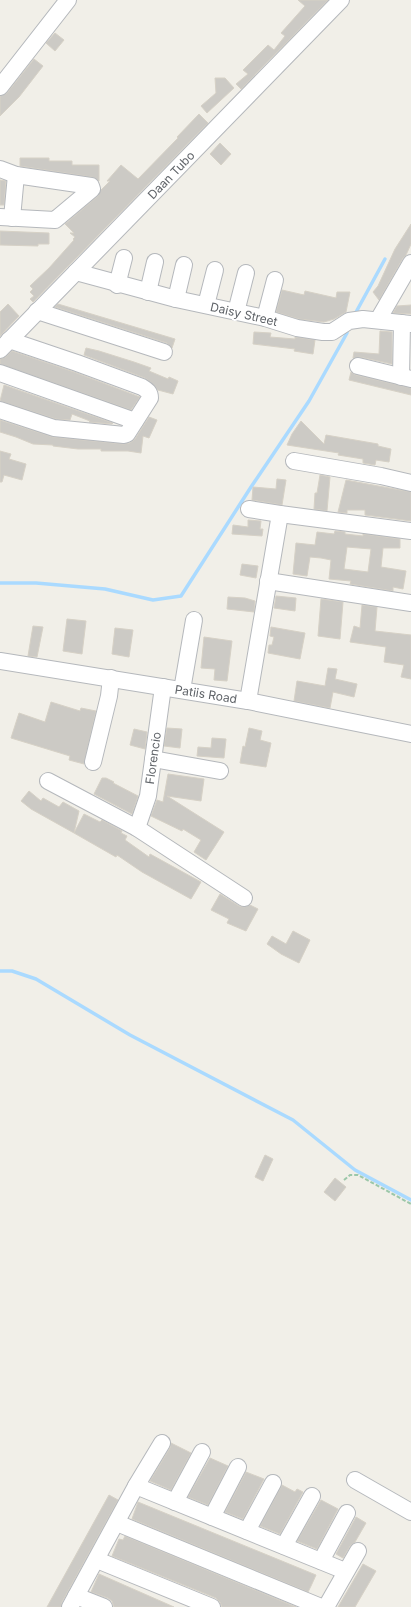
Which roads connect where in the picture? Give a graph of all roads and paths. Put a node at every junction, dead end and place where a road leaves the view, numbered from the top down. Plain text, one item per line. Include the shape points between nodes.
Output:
1 (68, 0) edge
2 (341, 0) edge
3 (0, 87) edge
4 (0, 169) edge
5 (16, 175) junction
6 (6, 218) edge
7 (124, 258) dead end
8 (155, 262) dead end
9 (411, 263) edge
10 (184, 265) dead end
11 (215, 270) dead end
12 (76, 272) junction
13 (246, 273) dead end
14 (276, 280) dead end
15 (117, 285) junction
16 (404, 287) edge
17 (148, 292) junction
18 (176, 299) junction
19 (206, 305) junction
20 (37, 311) junction
21 (236, 312) junction
22 (265, 318) junction
23 (378, 320) junction
24 (406, 324) edge
25 (5, 345) edge
26 (164, 352) dead end
27 (358, 366) dead end
28 (0, 373) edge
29 (406, 378) edge
30 (0, 410) edge
31 (135, 421) junction
32 (294, 461) dead end
33 (411, 484) edge
34 (249, 509) dead end
35 (280, 514) junction
36 (411, 530) edge
37 (268, 581) junction
38 (411, 603) edge
39 (194, 620) dead end
40 (0, 661) edge
41 (111, 678) junction
42 (163, 687) junction
43 (182, 690) junction
44 (248, 701) junction
45 (411, 734) edge
46 (153, 759) junction
47 (93, 762) dead end
48 (220, 771) dead end
49 (48, 781) dead end
50 (137, 828) junction
51 (244, 898) dead end
52 (344, 1180) dead end
53 (411, 1204) edge
54 (162, 1443) dead end
55 (202, 1452) dead end
56 (238, 1467) dead end
57 (355, 1480) dead end
58 (273, 1483) dead end
59 (136, 1486) junction
60 (312, 1496) dead end
61 (175, 1502) junction
62 (411, 1512) edge
63 (347, 1513) dead end
64 (212, 1517) junction
65 (117, 1523) junction
66 (247, 1531) junction
67 (284, 1546) junction
68 (358, 1551) dead end
69 (97, 1560) junction
70 (321, 1561) junction
71 (345, 1571) junction
72 (73, 1601) edge
73 (104, 1607) edge
74 (212, 1607) edge
75 (321, 1607) edge
76 (326, 1607) edge

1 - 3 street
2 - 12 street, Daan Tubo
4 - 5 street
5 - 6 street
5 - 6 street via 91,186 92,189 55,220
7 - 15 street
8 - 17 street
9 - 16 street
10 - 18 street
11 - 19 street
12 - 15 street, Daisy Street
12 - 20 street, Daan Tubo
13 - 21 street
14 - 22 street
15 - 17 street, Daisy Street
16 - 23 street via 387,302
17 - 18 street, Daisy Street
18 - 19 street, Daisy Street
19 - 21 street, Daisy Street
20 - 25 street, Daan Tubo
20 - 26 street
21 - 22 street, Daisy Street
22 - 23 street, Daisy Street via 297,328 332,332 349,321 363,318
23 - 24 street, Daisy Street
24 - 29 street
25 - 31 street via 77,363 148,391 150,398
27 - 29 street
28 - 31 street
30 - 31 street via 44,426 119,435 127,434
32 - 33 street via 381,476
34 - 35 street
35 - 36 street
35 - 37 street
37 - 38 street
37 - 44 street
39 - 43 street
40 - 41 street, Patiis Road
41 - 42 street, Patiis Road
41 - 47 street
42 - 43 street, Patiis Road
42 - 46 street, Florencio
43 - 44 street, Patiis Road
44 - 45 street, Patiis Road
46 - 48 street
46 - 50 street, Florencio via 148,796
49 - 50 street
50 - 51 street
52 - 53 path via 350,1175 358,1175
54 - 59 street
55 - 61 street
56 - 64 street
57 - 62 street
58 - 66 street
59 - 61 street
59 - 65 street
60 - 67 street
61 - 64 street
63 - 70 street
64 - 66 street
65 - 69 street
65 - 75 street
66 - 67 street
67 - 70 street
68 - 71 street
69 - 72 street
69 - 74 street
70 - 71 street
71 - 76 street
72 - 73 street

